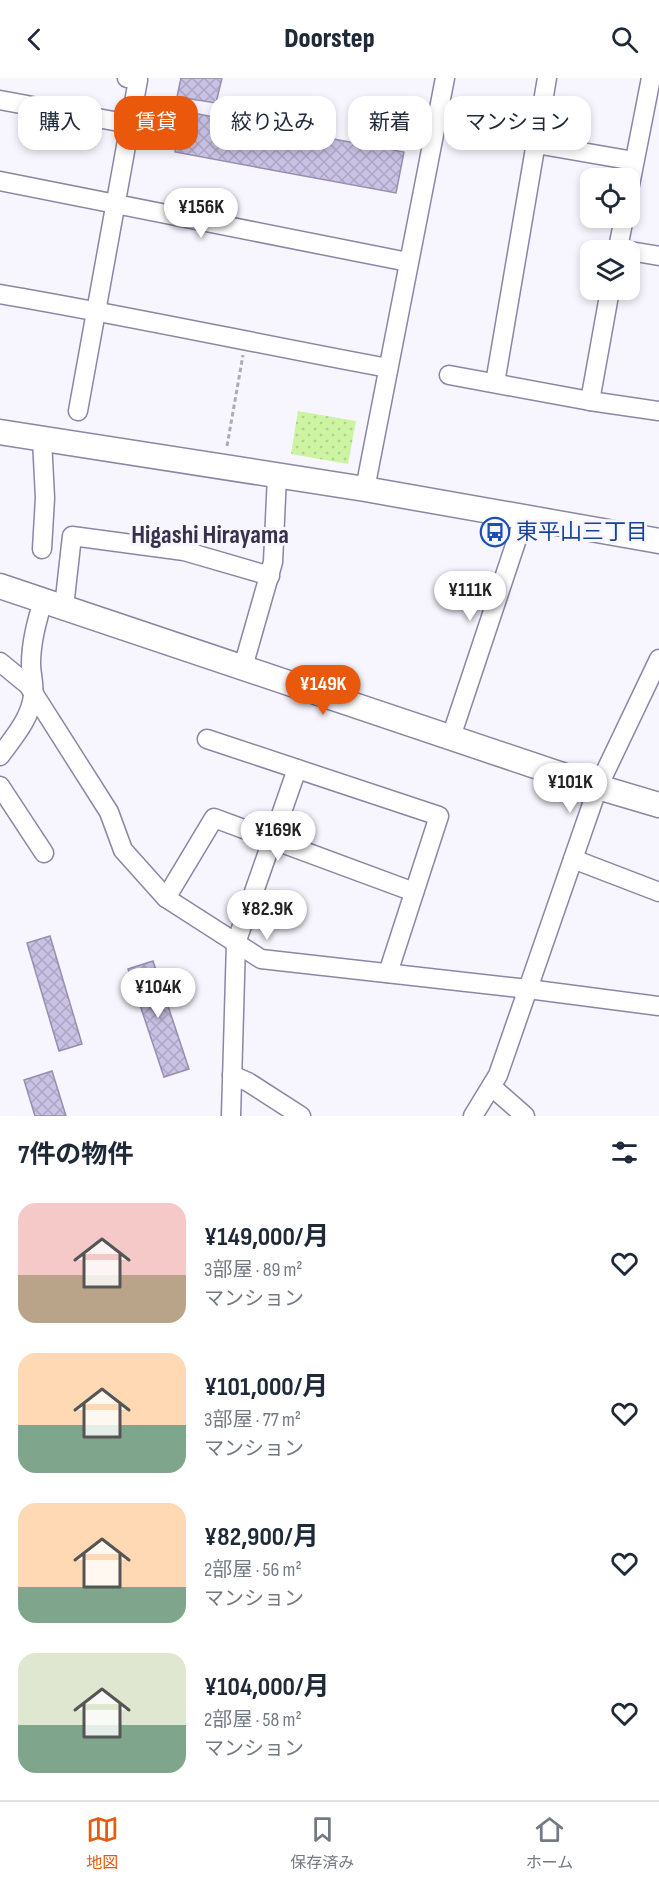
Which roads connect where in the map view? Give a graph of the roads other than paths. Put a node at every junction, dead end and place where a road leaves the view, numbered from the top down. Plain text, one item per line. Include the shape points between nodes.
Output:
1 (127, 78) edge
2 (445, 78) edge
3 (547, 78) edge
4 (653, 82) edge
5 (135, 96) edge
6 (544, 96) edge
7 (0, 100) edge
8 (114, 121) edge
9 (125, 150) edge
10 (535, 150) edge
11 (571, 150) edge
12 (634, 161) junction
13 (633, 168) edge
14 (0, 180) edge
15 (116, 203) junction
16 (640, 253) edge
17 (659, 256) edge
18 (408, 262) junction
19 (0, 294) edge
20 (608, 300) edge
21 (95, 310) junction
22 (388, 368) junction
23 (449, 375) dead end
24 (495, 383) junction
25 (590, 400) junction
26 (78, 411) dead end
27 (659, 411) edge
28 (0, 432) edge
29 (42, 440) junction
30 (277, 476) junction
31 (365, 489) junction
32 (524, 518) junction
33 (659, 541) edge
34 (42, 549) dead end
35 (270, 576) junction
36 (0, 586) edge
37 (54, 604) junction
38 (659, 659) edge
39 (0, 662) edge
40 (243, 667) junction
41 (34, 694) junction
42 (451, 737) junction
43 (207, 739) dead end
44 (0, 756) edge
45 (297, 768) junction
46 (0, 786) edge
47 (598, 787) junction
48 (659, 805) edge
49 (273, 841) junction
50 (44, 853) dead end
51 (573, 859) junction
52 (414, 892) junction
53 (659, 892) edge
54 (166, 898) junction
55 (236, 943) junction
56 (388, 973) junction
57 (528, 989) junction
58 (659, 1006) edge
59 (232, 1075) junction
60 (492, 1087) junction
61 (231, 1116) edge
62 (301, 1116) edge
63 (473, 1116) edge
64 (525, 1116) edge

1 - 5 street via 138,80
2 - 18 street
3 - 6 street
4 - 12 street
7 - 8 street
9 - 15 street
10 - 24 street
11 - 12 street
12 - 13 street
14 - 15 street
15 - 18 street
15 - 21 street
16 - 17 street
18 - 22 street
19 - 21 street
20 - 25 street
21 - 22 street
21 - 26 street
22 - 31 street
23 - 24 street
24 - 25 street
25 - 27 street
28 - 29 street
29 - 30 street
29 - 34 street
30 - 31 street
30 - 35 street
31 - 32 street
32 - 33 street
32 - 42 street
35 - 37 street via 184,551 72,536
35 - 40 street
36 - 37 street
37 - 40 street
37 - 41 street via 31,648
38 - 47 street
39 - 41 street
40 - 42 street
41 - 44 street via 28,716
41 - 54 street via 109,812 123,850
42 - 47 street
43 - 45 street
45 - 49 street
45 - 52 street via 439,816
46 - 50 street
47 - 48 street
47 - 51 street
49 - 52 street
49 - 54 street via 214,818
49 - 55 street
51 - 53 street
51 - 57 street
52 - 56 street
54 - 55 street
55 - 56 street via 261,959
55 - 59 street
56 - 57 street
57 - 58 street
57 - 60 street
59 - 61 street
59 - 62 street
60 - 63 street
60 - 64 street

